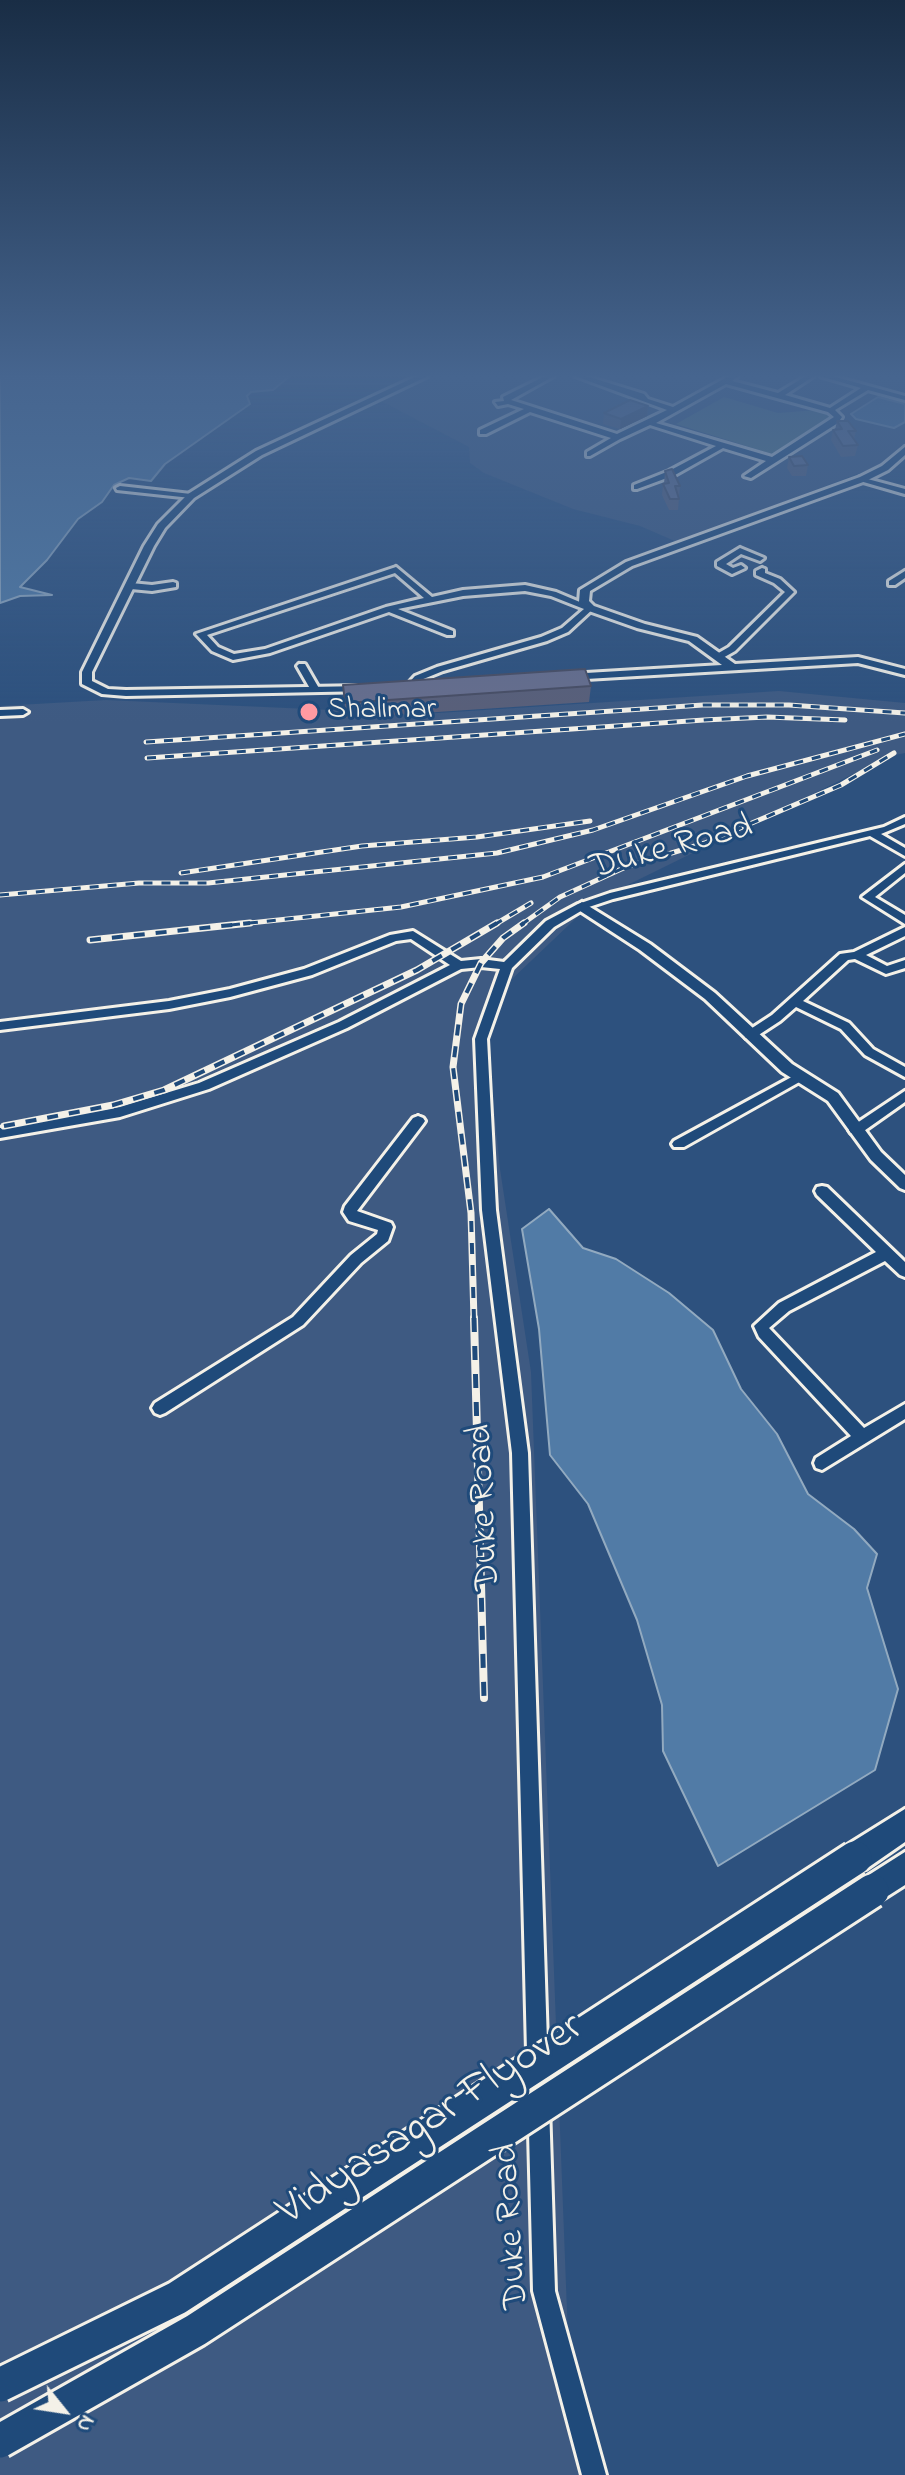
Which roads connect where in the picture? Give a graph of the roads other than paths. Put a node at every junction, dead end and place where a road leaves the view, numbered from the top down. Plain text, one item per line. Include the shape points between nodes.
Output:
1 (151, 492) edge
2 (198, 492) edge
3 (829, 492) edge
4 (191, 496) junction
5 (760, 558) dead end
6 (905, 574) edge
7 (892, 583) dead end
8 (173, 585) dead end
9 (131, 586) junction
10 (429, 598) junction
11 (590, 608) junction
12 (389, 609) junction
13 (450, 633) dead end
14 (718, 657) junction
15 (302, 666) dead end
16 (731, 666) junction
17 (905, 672) edge
18 (560, 678) edge
19 (436, 686) edge
20 (393, 688) edge
21 (409, 688) junction
22 (377, 689) edge
23 (315, 690) junction
24 (23, 712) dead end
25 (0, 713) edge
26 (905, 820) edge
27 (872, 833) junction
28 (905, 853) edge
29 (905, 867) edge
30 (582, 906) junction
31 (905, 920) edge
32 (905, 931) edge
33 (857, 955) junction
34 (905, 964) edge
35 (459, 965) junction
36 (507, 966) junction
37 (793, 1001) junction
38 (0, 1026) edge
39 (750, 1035) junction
40 (905, 1073) edge
41 (799, 1077) junction
42 (905, 1096) edge
43 (418, 1121) dead end
44 (856, 1130) junction
45 (0, 1133) edge
46 (679, 1144) dead end
47 (905, 1184) edge
48 (822, 1191) dead end
49 (885, 1254) junction
50 (905, 1271) edge
51 (160, 1408) dead end
52 (905, 1411) edge
53 (863, 1438) junction
54 (822, 1463) dead end
55 (905, 1824) edge
56 (905, 1867) edge
57 (0, 2385) edge
58 (0, 2441) edge
59 (594, 2475) edge

1 - 4 street
2 - 4 street
3 - 11 street via 629,564 585,590 584,602
4 - 9 street via 161,526
5 - 14 street via 740,551 720,564 732,571 743,567 761,572 790,592
6 - 7 street
8 - 9 street
9 - 23 street via 87,672 86,682 92,687 126,693
10 - 11 street via 525,588
10 - 12 street
10 - 12 street via 396,570 201,634 224,654 245,656
11 - 14 street via 693,639
11 - 21 street via 554,635 440,669
12 - 13 street
14 - 16 street
15 - 23 street
16 - 17 street via 858,660
16 - 18 street
19 - 21 street
20 - 21 street
22 - 23 street
24 - 25 street
26 - 27 street, Duke Road
27 - 28 street
27 - 30 street, Duke Road
29 - 31 street via 868,897
30 - 36 street, Duke Road via 550,924
30 - 39 street via 710,996
32 - 33 street
33 - 34 street via 886,970
33 - 37 street via 844,957
35 - 36 street
35 - 38 street via 413,935 230,993
35 - 45 street via 343,1025 204,1086 120,1112
36 - 59 street, Duke Road via 481,1039 489,1210 520,1453 544,2291
37 - 39 street
37 - 40 street via 845,1026 869,1052
39 - 41 street
41 - 44 street via 833,1097
41 - 46 street
42 - 44 street
43 - 51 street via 350,1212 386,1227 383,1237 298,1321
44 - 47 street
48 - 49 street
49 - 50 street
49 - 53 street via 784,1307 761,1326
52 - 53 street
53 - 54 street
55 - 57 highway, Vidyasagar Flyover, bridge via 177,2298
56 - 58 highway, Vidyasagar Flyover, bridge via 196,2330

